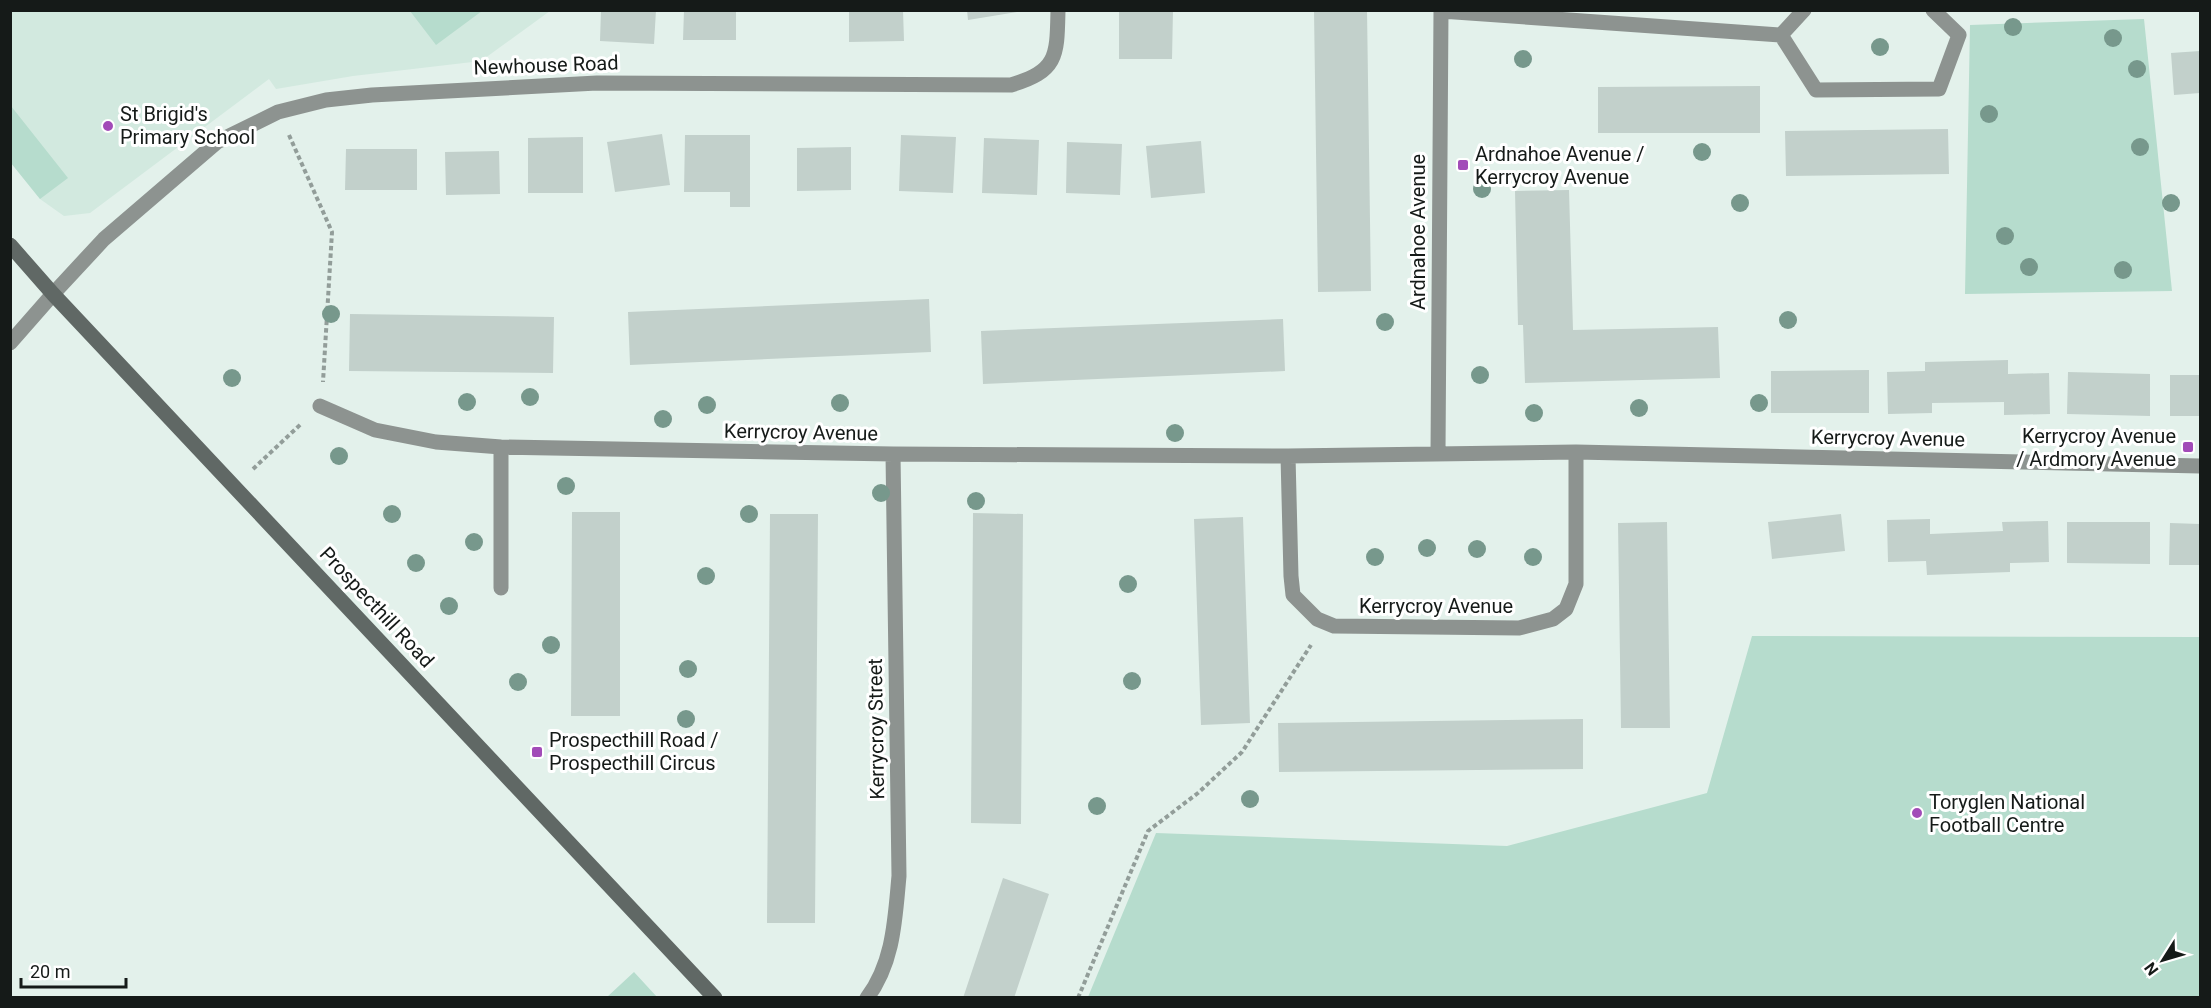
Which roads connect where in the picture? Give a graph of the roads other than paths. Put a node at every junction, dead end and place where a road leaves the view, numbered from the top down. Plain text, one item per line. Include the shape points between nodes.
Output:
1 (1058, 10) edge
2 (1804, 10) edge
3 (1933, 10) edge
4 (1441, 11) edge
5 (1781, 34) junction
6 (10, 245) edge
7 (53, 294) junction
8 (10, 344) edge
9 (320, 406) road end
10 (501, 447) junction
11 (1576, 452) junction
12 (1438, 453) junction
13 (893, 454) junction
14 (1288, 456) junction
15 (2200, 466) edge
16 (501, 588) dead end
17 (715, 998) edge
18 (867, 998) edge

1 - 7 street, Newhouse Road via 1058,48 1049,64 1032,78 1011,85 597,83 372,95 326,100 278,112 217,142 104,239
2 - 5 street
3 - 5 street via 1959,35 1939,89 1816,90
4 - 5 street
4 - 12 street, Ardnahoe Avenue
6 - 7 main road, Prospecthill Road
7 - 8 street, Newhouse Road
7 - 17 main road, Prospecthill Road
9 - 10 street, Kerrycroy Avenue via 375,430 436,442
10 - 13 street, Kerrycroy Avenue
10 - 16 street
11 - 12 street, Kerrycroy Avenue
11 - 14 street, Kerrycroy Avenue via 1576,584 1566,609 1553,619 1519,628 1334,626 1317,619 1293,595
11 - 15 street, Kerrycroy Avenue
12 - 14 street, Kerrycroy Avenue
13 - 14 street, Kerrycroy Avenue
13 - 18 street, Kerrycroy Street via 900,876 893,939 878,983

